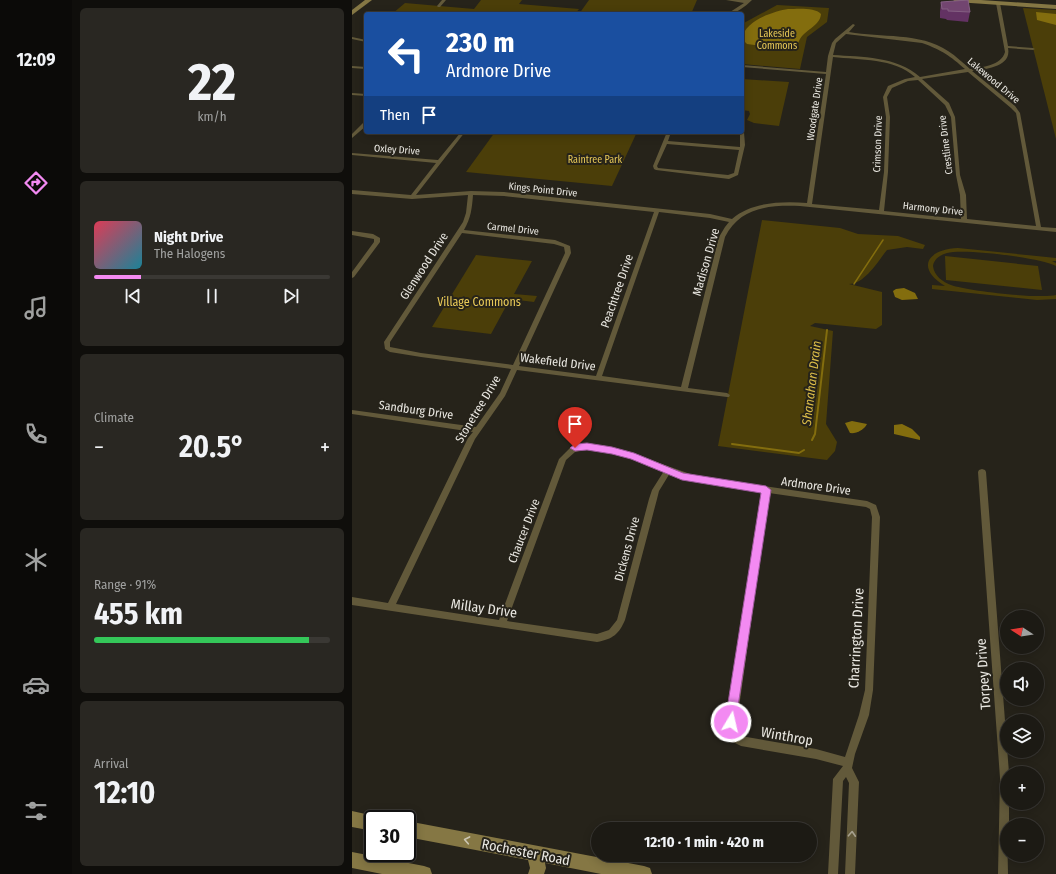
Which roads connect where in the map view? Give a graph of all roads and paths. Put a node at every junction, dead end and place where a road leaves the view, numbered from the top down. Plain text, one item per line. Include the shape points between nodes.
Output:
1 (369, 0) edge
2 (444, 0) edge
3 (728, 0) edge
4 (956, 0) edge
5 (749, 1) edge
6 (998, 3) junction
7 (439, 6) dead end
8 (1056, 7) edge
9 (732, 12) edge
10 (352, 13) edge
11 (853, 25) dead end
12 (846, 33) junction
13 (352, 38) edge
14 (364, 41) edge
15 (352, 42) edge
16 (364, 42) edge
17 (1006, 47) junction
18 (1033, 49) dead end
19 (830, 56) junction
20 (744, 66) edge
21 (352, 67) edge
22 (364, 68) edge
23 (969, 71) junction
24 (828, 73) junction
25 (919, 78) junction
26 (352, 94) edge
27 (364, 95) edge
28 (364, 124) edge
29 (461, 134) edge
30 (668, 134) edge
31 (742, 134) edge
32 (352, 137) edge
33 (665, 142) junction
34 (742, 149) junction
35 (352, 154) edge
36 (440, 162) junction
37 (352, 192) edge
38 (471, 193) junction
39 (412, 197) junction
40 (809, 205) junction
41 (657, 210) junction
42 (881, 212) junction
43 (964, 220) junction
44 (732, 221) junction
45 (1039, 228) junction
46 (1056, 230) edge
47 (460, 231) junction
48 (352, 233) edge
49 (564, 243) joint
50 (352, 276) edge
51 (387, 348) joint
52 (515, 368) junction
53 (598, 378) junction
54 (684, 389) junction
55 (727, 395) dead end
56 (352, 412) edge
57 (477, 430) junction
58 (571, 450) joint
59 (668, 471) junction
60 (982, 472) dead end
61 (766, 490) junction
62 (873, 506) joint
63 (352, 601) edge
64 (390, 607) junction
65 (502, 623) junction
66 (611, 634) joint
67 (847, 765) junction
68 (352, 819) edge
69 (364, 821) edge
70 (416, 831) edge
71 (535, 853) junction
72 (352, 860) edge
73 (613, 871) edge
74 (424, 874) edge
75 (536, 874) edge
76 (644, 874) edge
77 (832, 874) edge
78 (850, 874) edge
79 (1003, 874) edge

1 - 10 main road
2 - 7 street
3 - 5 street
4 - 6 main road
5 - 9 street
6 - 8 main road
6 - 17 street
11 - 12 street, Woodgate Drive
12 - 19 street, Woodgate Drive via 834,41
12 - 23 street, Lakewood Drive via 908,39 930,44 947,52
13 - 14 street
15 - 16 street
17 - 18 street
17 - 23 street, Crimson Drive via 1006,56 1001,62
19 - 24 street, Woodgate Drive
19 - 25 street, Crestline Drive via 889,62 904,67
20 - 24 street
21 - 22 street
23 - 25 street, Crimson Drive
23 - 45 street, Lakewood Drive via 1018,113
24 - 40 street, Woodgate Drive
25 - 42 street, Crimson Drive via 890,87 885,96 888,117 886,172
25 - 43 street, Crestline Drive via 947,104 952,114
26 - 27 street
28 - 32 street
29 - 36 street
30 - 33 street
31 - 34 street
33 - 34 street
33 - 34 street via 656,169 733,177
35 - 36 street, Oxley Drive
36 - 39 street
37 - 39 street, Kings Point Drive
38 - 39 street, Kings Point Drive
38 - 41 street, Kings Point Drive via 504,194
38 - 47 street, Glenwood Drive via 469,214
40 - 42 street, Harmony Drive
40 - 44 street, Madison Drive via 770,205 748,212
41 - 44 street, Kings Point Drive via 714,216
41 - 53 street, Peachtree Drive
42 - 43 street, Harmony Drive
43 - 45 street, Harmony Drive
44 - 54 street, Madison Drive via 722,237
45 - 46 street, Harmony Drive
47 - 49 street, Carmel Drive
47 - 51 street, Glenwood Drive via 387,342
48 - 50 street via 377,238 376,245
49 - 52 street, Stonetree Drive via 568,252
51 - 52 street, Wakefield Drive
52 - 53 street, Wakefield Drive
52 - 57 street, Stonetree Drive via 500,399
53 - 54 street, Wakefield Drive
54 - 55 street, Wakefield Drive
56 - 57 street, Sandburg Drive
57 - 64 street, Stonetree Drive
58 - 59 street, Ardmore Drive via 587,447 612,450
58 - 65 street, Chaucer Drive via 563,459
59 - 61 street, Ardmore Drive via 696,479
59 - 66 street, Dickens Drive via 656,490 621,620
60 - 79 street, Torpey Drive via 1005,778
61 - 62 street, Ardmore Drive
61 - 67 street, Winthrop via 731,730 736,739 741,741 810,753
62 - 67 street, Charrington Drive via 876,517 869,690 864,715
63 - 64 street, Millay Drive
64 - 65 street, Millay Drive
65 - 66 street, Millay Drive via 597,638
67 - 77 street, Charrington Drive via 838,779
78 -> 67 street via 854,782
68 - 69 main road
71 -> 70 main road, Rochester Road
71 - 73 main road, Rochester Road
71 - 75 main road via 538,868
72 - 74 main road
73 - 76 main road, Rochester Road

